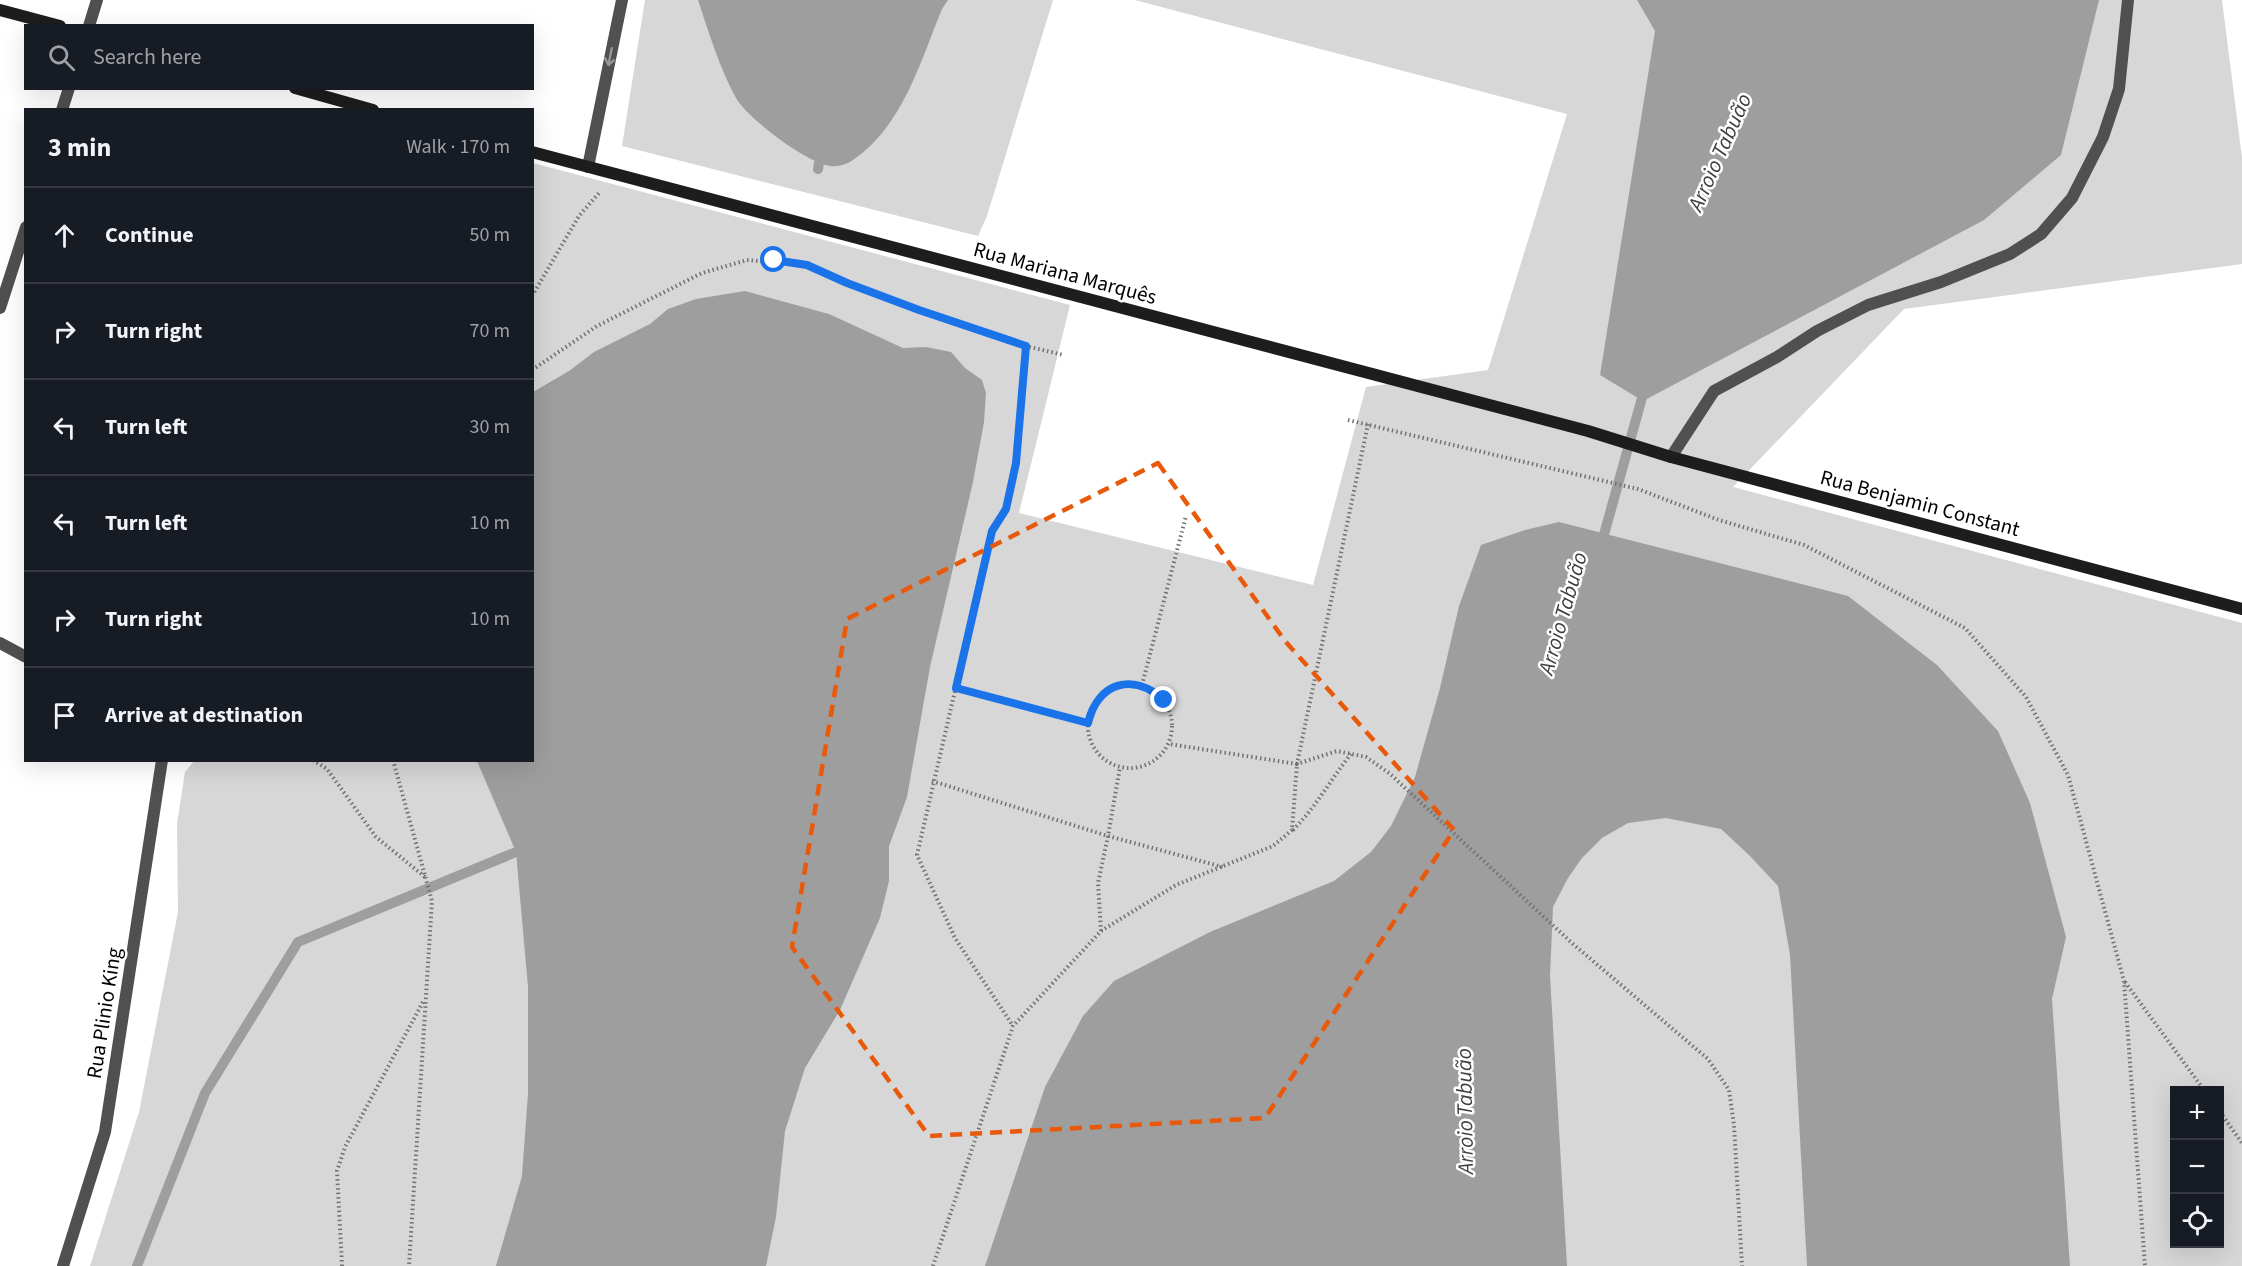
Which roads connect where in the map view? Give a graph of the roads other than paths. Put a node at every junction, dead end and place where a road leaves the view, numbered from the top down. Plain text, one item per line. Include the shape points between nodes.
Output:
1 (97, 0) edge
2 (622, 0) edge
3 (2128, 0) edge
4 (0, 10) edge
5 (52, 24) edge
6 (90, 24) edge
7 (68, 90) edge
8 (303, 90) edge
9 (63, 108) edge
10 (366, 108) edge
11 (534, 153) edge
12 (588, 167) junction
13 (24, 233) edge
14 (0, 308) edge
15 (1588, 431) joint
16 (1665, 455) junction
17 (2242, 609) edge
18 (0, 644) edge
19 (24, 656) edge
20 (162, 762) edge
21 (63, 1266) edge

1 - 6 street
2 -> 12 street
3 - 16 street via 2119,89 2103,137 2072,198 2041,234 2010,254 1868,305 1714,391
4 - 5 main road
7 - 9 street
8 - 10 main road
11 - 12 main road, Rua Mariana Marquês
12 - 15 main road, Rua Mariana Marquês
13 - 14 street
15 - 16 main road, Rua Benjamin Constant
16 - 17 main road, Rua Benjamin Constant
18 - 19 street
20 - 21 street, Rua Plinio King via 105,1132

